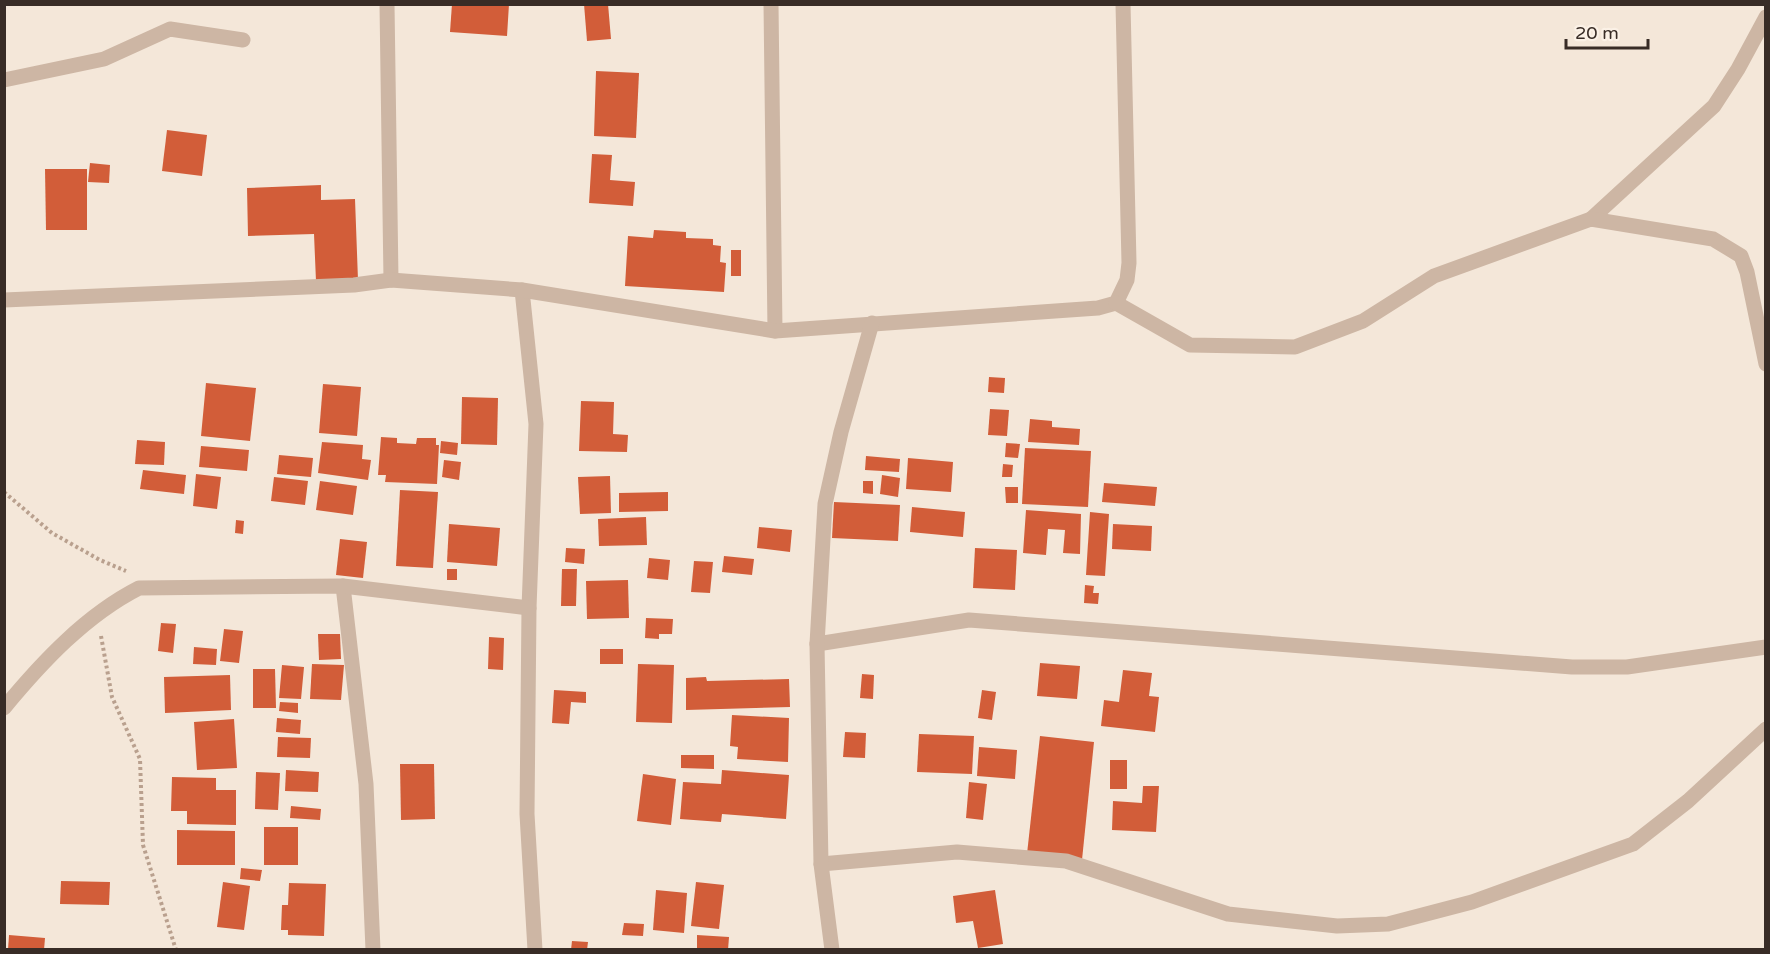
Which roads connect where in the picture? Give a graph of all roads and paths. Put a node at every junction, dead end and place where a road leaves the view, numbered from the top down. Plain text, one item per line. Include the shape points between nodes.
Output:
1 (387, 4) edge
2 (771, 4) edge
3 (1123, 4) edge
4 (1766, 17) edge
5 (243, 40) dead end
6 (4, 80) edge
7 (1591, 219) junction
8 (391, 280) junction
9 (522, 290) junction
10 (4, 300) edge
11 (1116, 303) junction
12 (872, 323) junction
13 (775, 331) junction
14 (1766, 364) edge
15 (4, 492) edge
16 (163, 586) junction
17 (344, 586) junction
18 (529, 608) junction
19 (98, 615) junction
20 (817, 644) junction
21 (1766, 647) edge
22 (4, 708) edge
23 (1766, 729) edge
24 (821, 864) junction
25 (176, 950) edge
26 (373, 950) edge
27 (536, 950) edge
28 (832, 950) edge

1 - 8 street
2 - 13 street
3 - 11 street via 1129,263 1127,280
4 - 7 street via 1714,106
5 - 6 street via 170,29 104,59
7 - 11 street via 1434,276 1363,321 1295,347 1190,345
7 - 14 street via 1713,239 1741,256
8 - 9 street
8 - 10 street via 354,285
9 - 13 street
9 - 18 street via 536,424
11 - 12 street via 1098,308
12 - 13 street
12 - 20 street via 825,504
15 - 16 path via 52,533 100,560
16 - 17 street
16 - 19 street via 139,588
17 - 18 street
17 - 26 street via 366,784
18 - 27 street via 527,814
19 - 22 street via 35,671
19 - 25 path via 112,697 141,759 143,845
20 - 21 street via 969,620 1572,667 1627,667
20 - 24 street
23 - 24 street via 1688,801 1633,844 1472,902 1388,924 1337,926 1228,914 1066,861 957,852
24 - 28 street

